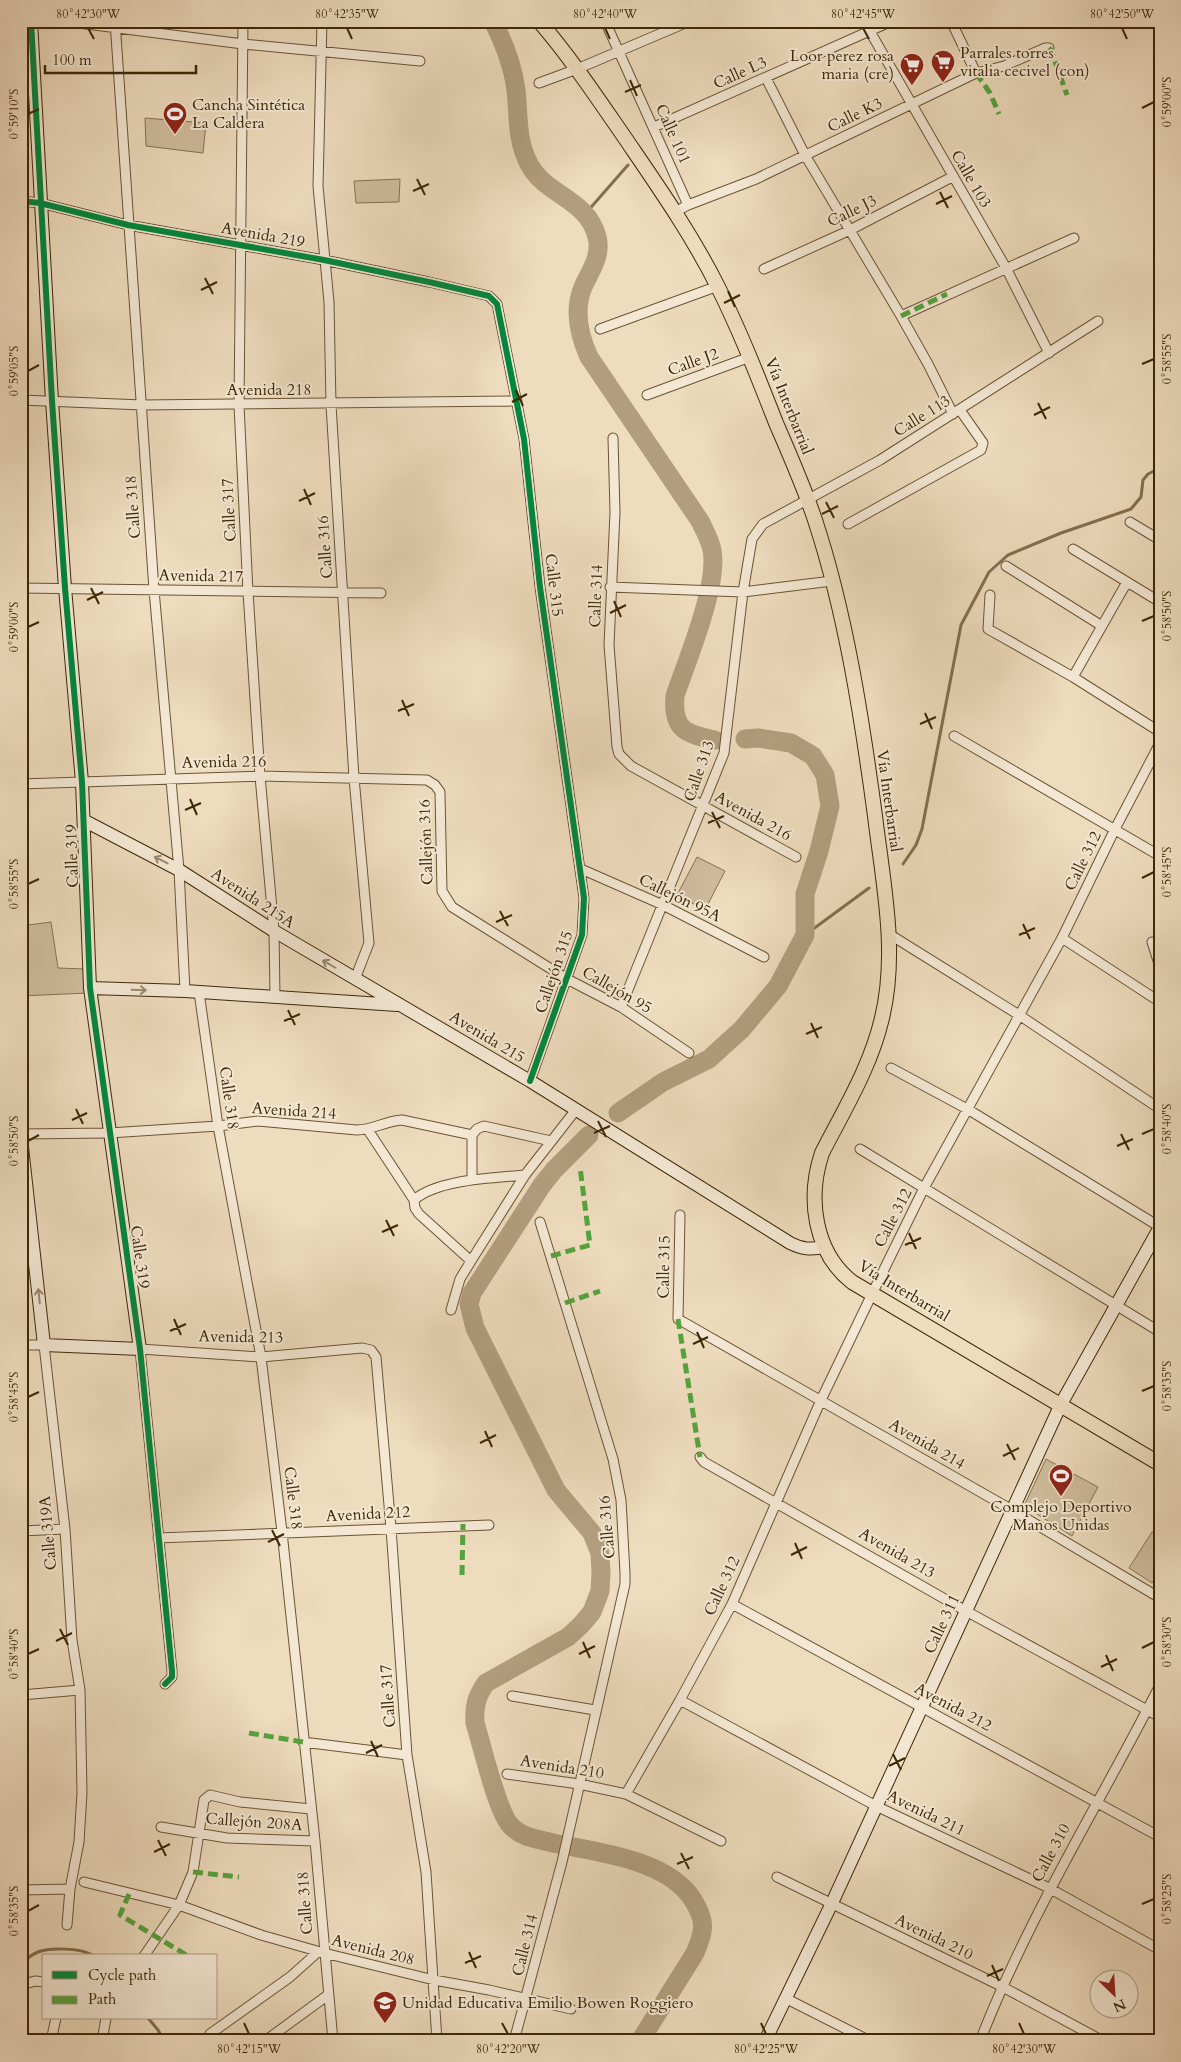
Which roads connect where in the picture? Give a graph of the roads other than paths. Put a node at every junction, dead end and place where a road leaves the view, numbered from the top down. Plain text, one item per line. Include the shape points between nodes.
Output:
1 (31, 21) edge
2 (63, 21) edge
3 (243, 21) edge
4 (322, 21) edge
5 (539, 21) edge
6 (605, 21) edge
7 (690, 21) edge
8 (864, 21) edge
9 (892, 21) edge
10 (951, 21) edge
11 (116, 25) edge
12 (870, 32) junction
13 (243, 44) junction
14 (1049, 48) dead end
15 (322, 50) junction
16 (619, 51) junction
17 (420, 60) dead end
18 (577, 69) junction
19 (976, 73) junction
20 (766, 78) junction
21 (539, 83) dead end
22 (910, 104) junction
23 (654, 126) junction
24 (805, 155) junction
25 (952, 177) junction
26 (21, 201) edge
27 (40, 203) junction
28 (688, 205) junction
29 (675, 212) junction
30 (128, 225) junction
31 (848, 231) junction
32 (1074, 238) dead end
33 (242, 245) junction
34 (324, 260) junction
35 (1006, 268) junction
36 (764, 269) dead end
37 (718, 286) junction
38 (497, 304) joint
39 (901, 316) junction
40 (1098, 321) dead end
41 (600, 329) dead end
42 (1049, 354) junction
43 (750, 357) junction
44 (647, 395) dead end
45 (21, 400) edge
46 (52, 400) junction
47 (517, 401) junction
48 (331, 404) junction
49 (142, 405) junction
50 (240, 405) junction
51 (957, 412) junction
52 (613, 438) dead end
53 (807, 499) junction
54 (1130, 522) dead end
55 (848, 524) dead end
56 (1160, 540) edge
57 (1072, 549) dead end
58 (1006, 566) dead end
59 (832, 581) junction
60 (1127, 582) junction
61 (610, 587) junction
62 (21, 588) edge
63 (65, 588) junction
64 (154, 590) junction
65 (248, 592) junction
66 (743, 592) junction
67 (343, 593) junction
68 (381, 593) dead end
69 (990, 595) dead end
70 (1158, 597) edge
71 (1102, 626) junction
72 (1073, 677) junction
73 (1160, 732) edge
74 (954, 736) dead end
75 (1160, 742) edge
76 (619, 754) joint
77 (260, 776) junction
78 (354, 778) junction
79 (170, 779) junction
80 (427, 780) joint
81 (82, 782) junction
82 (21, 784) edge
83 (704, 806) junction
84 (85, 821) junction
85 (1115, 829) junction
86 (1160, 856) edge
87 (796, 857) dead end
88 (581, 869) junction
89 (179, 870) junction
90 (663, 905) junction
91 (452, 907) joint
92 (274, 932) junction
93 (889, 934) junction
94 (1062, 938) junction
95 (1152, 942) dead end
96 (764, 957) dead end
97 (1160, 967) edge
98 (567, 978) junction
99 (355, 979) junction
100 (90, 988) junction
101 (185, 991) junction
102 (199, 992) junction
103 (275, 997) junction
104 (1160, 1002) edge
105 (402, 1005) junction
106 (621, 1007) junction
107 (1019, 1015) junction
108 (689, 1053) dead end
109 (891, 1068) dead end
110 (530, 1081) junction
111 (1160, 1109) edge
112 (576, 1110) junction
113 (969, 1110) junction
114 (218, 1126) junction
115 (368, 1130) junction
116 (109, 1133) junction
117 (21, 1134) edge
118 (472, 1135) junction
119 (21, 1138) edge
120 (551, 1142) junction
121 (860, 1149) dead end
122 (525, 1176) junction
123 (472, 1179) junction
124 (924, 1188) junction
125 (414, 1200) junction
126 (680, 1215) dead end
127 (540, 1222) dead end
128 (1160, 1227) edge
129 (824, 1247) junction
130 (471, 1261) junction
131 (872, 1294) junction
132 (1117, 1306) junction
133 (451, 1310) dead end
134 (678, 1319) joint
135 (1160, 1332) edge
136 (21, 1345) edge
137 (44, 1345) junction
138 (140, 1349) junction
139 (371, 1350) joint
140 (261, 1357) junction
141 (821, 1400) junction
142 (1061, 1404) junction
143 (700, 1457) dead end
144 (1160, 1464) edge
145 (775, 1502) junction
146 (1012, 1510) junction
147 (489, 1525) dead end
148 (391, 1528) junction
149 (65, 1529) junction
150 (21, 1531) edge
151 (282, 1532) junction
152 (158, 1538) junction
153 (1160, 1598) edge
154 (732, 1604) junction
155 (966, 1611) junction
156 (165, 1684) dead end
157 (1160, 1685) edge
158 (80, 1690) junction
159 (21, 1695) edge
160 (512, 1696) dead end
161 (680, 1700) junction
162 (922, 1708) junction
163 (595, 1710) junction
164 (1147, 1710) junction
165 (1160, 1717) edge
166 (303, 1742) junction
167 (407, 1755) junction
168 (507, 1774) dead end
169 (579, 1784) junction
170 (626, 1794) junction
171 (1096, 1802) junction
172 (876, 1806) junction
173 (311, 1809) junction
174 (161, 1827) dead end
175 (200, 1834) junction
176 (568, 1835) joint
177 (1160, 1837) edge
178 (315, 1841) junction
179 (721, 1841) dead end
180 (777, 1877) dead end
181 (84, 1882) dead end
182 (1049, 1888) junction
183 (70, 1889) junction
184 (21, 1890) edge
185 (832, 1903) junction
186 (179, 1905) junction
187 (67, 1925) dead end
188 (1160, 1950) edge
189 (321, 1952) junction
190 (145, 1954) edge
191 (434, 1980) junction
192 (42, 1982) edge
193 (21, 1985) edge
194 (1001, 1986) junction
195 (328, 1995) junction
196 (527, 1998) junction
197 (785, 1998) junction
198 (572, 2009) dead end
199 (56, 2020) edge
200 (106, 2020) edge
201 (210, 2034) dead end
202 (51, 2041) edge
203 (102, 2041) edge
204 (266, 2041) edge
205 (332, 2041) edge
206 (437, 2041) edge
207 (514, 2041) edge
208 (766, 2041) edge
209 (870, 2041) edge
210 (980, 2041) edge
211 (1103, 2041) edge

1 - 27 street, Calle 319
2 - 11 street
3 - 13 street, Calle 317
4 - 15 street, Calle 316
5 - 18 main road, Vía Interbarrial
6 - 16 street, Calle 101
7 - 16 street
8 - 12 street, Calle 103
9 - 12 street, Calle L3
10 - 19 street
11 - 13 street
11 - 30 street, Calle 318
12 - 20 street, Calle L3
12 - 22 street, Calle 103
13 - 15 street
13 - 33 street, Calle 317
14 - 19 street, Calle K3
15 - 17 street
15 - 34 street, Calle 316 via 318,186
16 - 18 street
16 - 23 street, Calle 101
18 - 21 street
18 - 29 main road, Vía Interbarrial
19 - 22 street, Calle K3
20 - 23 street, Calle L3
20 - 24 street
22 - 24 street, Calle K3
22 - 25 street, Calle 103
23 - 28 street, Calle 101
24 - 28 street, Calle K3
24 - 31 street
25 - 31 street, Calle J3
25 - 35 street, Calle 103
26 - 27 street, Avenida 219
27 - 30 street, Avenida 219
27 - 46 street, Calle 319
28 - 29 street, Calle K3
29 - 37 main road, Vía Interbarrial
30 - 33 street, Avenida 219
30 - 49 street, Calle 318
31 - 36 street, Calle J3
31 - 39 street
32 - 35 street
33 - 34 street, Avenida 219
33 - 50 street, Calle 317
34 - 38 street, Avenida 219 via 476,292 489,296
34 - 48 street, Calle 316
35 - 39 street
35 - 42 street, Calle 103
37 - 41 street
37 - 43 main road, Vía Interbarrial
38 - 47 street, Calle 315
39 - 51 street
40 - 42 street, Calle 113
42 - 51 street, Calle 113
43 - 44 street, Calle J2
43 - 53 main road, Vía Interbarrial
45 - 46 street, Avenida 218
46 - 49 street, Avenida 218
46 - 63 street, Calle 319
47 - 48 street, Avenida 218
47 - 88 street, Calle 315
48 - 50 street, Avenida 218
48 - 67 street, Calle 316
49 - 50 street, Avenida 218
49 - 64 street, Calle 318
50 - 65 street, Calle 317
51 - 53 street, Calle 113 via 880,460
51 - 55 street via 983,443 981,450
52 - 61 street, Calle 314 via 615,512
53 - 59 main road, Vía Interbarrial
53 - 66 street, Calle 313 via 763,524 752,538
54 - 56 street
57 - 60 street
58 - 71 street
59 - 66 street
59 - 93 main road, Vía Interbarrial via 872,795
60 - 70 street
60 - 71 street
61 - 66 street
61 - 76 street, Calle 314 via 609,645
62 - 63 street, Avenida 217
63 - 64 street, Avenida 217
63 - 81 street, Calle 319
64 - 65 street, Avenida 217
64 - 79 street, Calle 318
65 - 67 street, Avenida 217
65 - 77 street, Calle 317
66 - 83 street, Calle 313 via 724,753
67 - 68 street, Avenida 217
67 - 78 street, Calle 316
69 - 72 street via 988,629
71 - 72 street
72 - 73 street
74 - 85 street
75 - 85 street, Calle 312
76 - 83 street, Avenida 216 via 631,766
77 - 78 street, Avenida 216
77 - 79 street, Avenida 216
77 - 92 street, Calle 317
78 - 80 street, Avenida 216
78 - 99 street, Calle 316 via 369,943
79 - 81 street, Avenida 216
79 - 89 street, Calle 318
80 - 91 street, Callejón 316 via 440,792 442,891
81 - 82 street, Avenida 216
81 - 84 street, Calle 319
83 - 87 street, Avenida 216
83 - 90 street, Calle 313
89 -> 84 street, Avenida 215A
84 - 100 street, Calle 319
85 - 86 street
85 - 94 street, Calle 312
88 - 90 street, Callejón 95A
88 - 98 street, Callejón 315 via 584,924
89 - 92 street, Avenida 215A
89 - 101 street, Calle 318
90 - 96 street, Callejón 95A
90 - 106 street, Calle 313
91 - 98 street, Callejón 95
99 -> 92 street, Avenida 215A
92 - 103 street, Calle 317
93 - 107 street
93 - 129 main road, Vía Interbarrial via 888,984 875,1044 816,1171 815,1207
94 - 104 street
94 - 107 street, Calle 312
95 - 97 street
98 - 106 street, Callejón 95
98 - 110 street, Callejón 315
99 - 105 street, Avenida 215A
100 -> 101 street, Avenida 215
100 - 116 street, Calle 319
101 - 102 street, Avenida 215
102 - 103 street, Avenida 215
102 - 114 street, Calle 318
103 - 105 street, Avenida 215
105 - 110 street, Avenida 215
106 - 108 street, Callejón 95
107 - 111 street
107 - 113 street, Calle 312
109 - 113 street
110 - 112 street, Avenida 215
112 - 120 street
112 - 129 street, Avenida 215 via 790,1243 812,1250
113 - 124 street, Calle 312
113 - 128 street
114 - 115 street, Avenida 214 via 258,1121
114 - 116 street, Avenida 214
114 - 140 street, Calle 318
115 - 118 street, Avenida 214 via 390,1120 402,1120
115 - 125 street
116 - 117 street, Avenida 214
116 - 138 street, Calle 319
118 - 120 street via 484,1126
118 - 123 street
137 -> 119 street, Calle 319A
120 - 122 street
121 - 124 street
122 - 123 street
122 - 130 street
123 - 125 street via 422,1193
124 - 131 street, Calle 312
124 - 132 street
125 - 130 street via 419,1214
126 - 134 street, Calle 315
127 - 163 street, Calle 316 via 613,1459 621,1500 625,1584
128 - 132 street, Calle 311
129 - 131 main road, Vía Interbarrial via 839,1271
130 - 133 street via 460,1279
131 - 141 street, Calle 312
131 - 142 main road, Vía Interbarrial
132 - 135 street
132 - 142 street, Calle 311
134 - 141 street, Avenida 214
136 - 137 street, Avenida 213
137 - 138 street, Avenida 213
137 - 149 street, Calle 319A
138 - 140 street, Avenida 213
138 - 152 street, Calle 319
139 - 140 street, Avenida 213 via 362,1348
139 - 148 street, Calle 317 via 376,1356
140 - 151 street, Calle 318
141 - 145 street, Calle 312
141 - 146 street, Avenida 214
142 - 144 main road, Vía Interbarrial
142 - 146 street, Calle 311
143 - 145 street, Avenida 213
145 - 154 street, Calle 312
145 - 155 street, Avenida 213
146 - 153 street, Avenida 214
146 - 155 street, Calle 311
147 - 148 street, Avenida 212
148 - 151 street, Avenida 212
148 - 167 street, Calle 317
149 - 150 street
149 - 158 street, Calle 319A via 72,1640
151 - 152 street, Avenida 212
151 - 166 street, Calle 318
152 - 156 street, Calle 319 via 172,1671 172,1677
154 - 161 street, Calle 312
154 - 162 street, Avenida 212
155 - 162 street, Calle 311
155 - 164 street, Avenida 213
157 - 164 street, Calle 310
158 - 159 street
158 - 183 street, Calle 319A via 82,1793 79,1842
160 - 163 street
161 - 170 street, Calle 312
161 - 172 street, Avenida 211
162 - 171 street, Avenida 212
162 - 172 street, Calle 311
163 - 169 street, Calle 316
164 - 165 street, Avenida 213
164 - 171 street, Calle 310
166 - 167 street
166 - 173 street, Calle 318
167 - 191 street, Calle 317 via 426,1872
168 - 169 street, Avenida 210
169 - 170 street, Avenida 210
169 - 176 street, Calle 316
170 - 179 street, Avenida 210
171 - 177 street, Avenida 212
171 - 182 street, Calle 310
172 - 182 street, Avenida 211
172 - 185 street, Calle 311
173 - 175 street via 240,1802 210,1795 204,1800
173 - 178 street, Calle 318
174 - 175 street, Callejón 208A
175 - 178 street, Callejón 208A
175 - 186 street via 193,1872
176 - 196 street, Calle 314
178 - 189 street, Calle 318
180 - 185 street, Avenida 210
181 - 186 street, Avenida 208
182 - 188 street, Avenida 211
182 - 194 street, Calle 310
183 - 184 street
183 - 187 street, Calle 319A
185 - 194 street, Avenida 210
185 - 197 street, Calle 311
186 - 189 street, Avenida 208 via 261,1935
186 - 190 street
189 - 191 street, Avenida 208
189 - 195 street, Calle 318
189 - 201 street
191 - 196 street, Avenida 208
191 - 206 street, Calle 317
192 - 193 street
194 - 210 street, Calle 310
194 - 211 street, Avenida 210
195 - 204 street
195 - 205 street, Calle 318
196 - 198 street, Avenida 208
196 - 207 street, Calle 314
197 - 208 street, Calle 311
197 - 209 street
199 - 202 street
200 - 203 street

